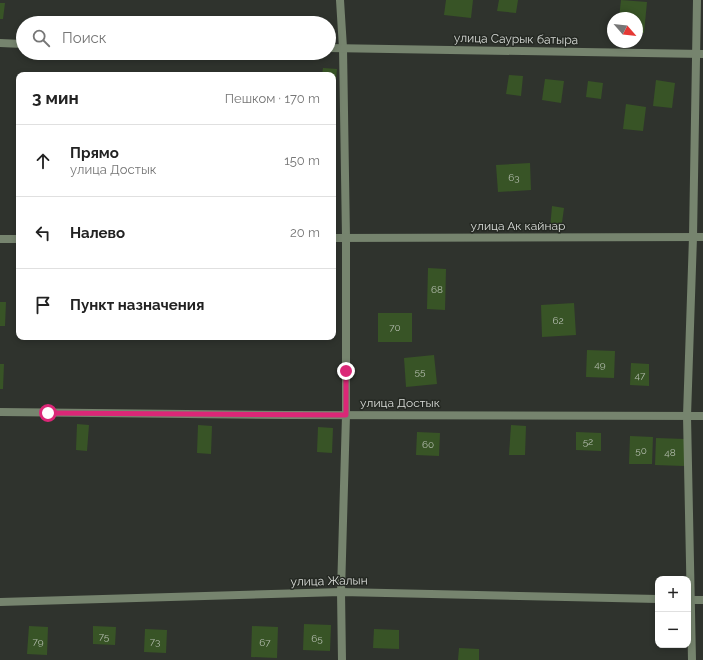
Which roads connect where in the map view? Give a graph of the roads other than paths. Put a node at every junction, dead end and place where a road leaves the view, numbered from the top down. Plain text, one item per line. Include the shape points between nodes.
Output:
1 (340, 0) edge
2 (696, 0) edge
3 (0, 43) edge
4 (16, 44) edge
5 (336, 48) edge
6 (342, 48) junction
7 (699, 54) edge
8 (693, 237) junction
9 (703, 237) edge
10 (336, 238) edge
11 (346, 238) junction
12 (0, 239) edge
13 (16, 239) edge
14 (0, 412) edge
15 (346, 415) junction
16 (687, 416) junction
17 (703, 416) edge
18 (690, 576) edge
19 (341, 592) junction
20 (655, 599) edge
21 (691, 600) edge
22 (703, 600) edge
23 (0, 602) edge
24 (690, 612) edge
25 (342, 660) edge
26 (692, 660) edge

1 - 6 street
2 - 7 street
3 - 4 street
5 - 6 street, улица Саурык батыра
6 - 7 street, улица Саурык батыра
6 - 11 street
7 - 8 street
8 - 9 street, улица Ак кайнар
8 - 11 street, улица Ак кайнар
8 - 16 street
10 - 11 street, улица Ак кайнар
11 - 15 street
12 - 13 street
14 - 15 street, улица Достык
15 - 16 street, улица Достык
15 - 19 street
16 - 17 street, улица Достык
16 - 18 street
19 - 20 street, улица Жалын
19 - 23 street, улица Жалын
19 - 25 street
21 - 22 street
24 - 26 street

